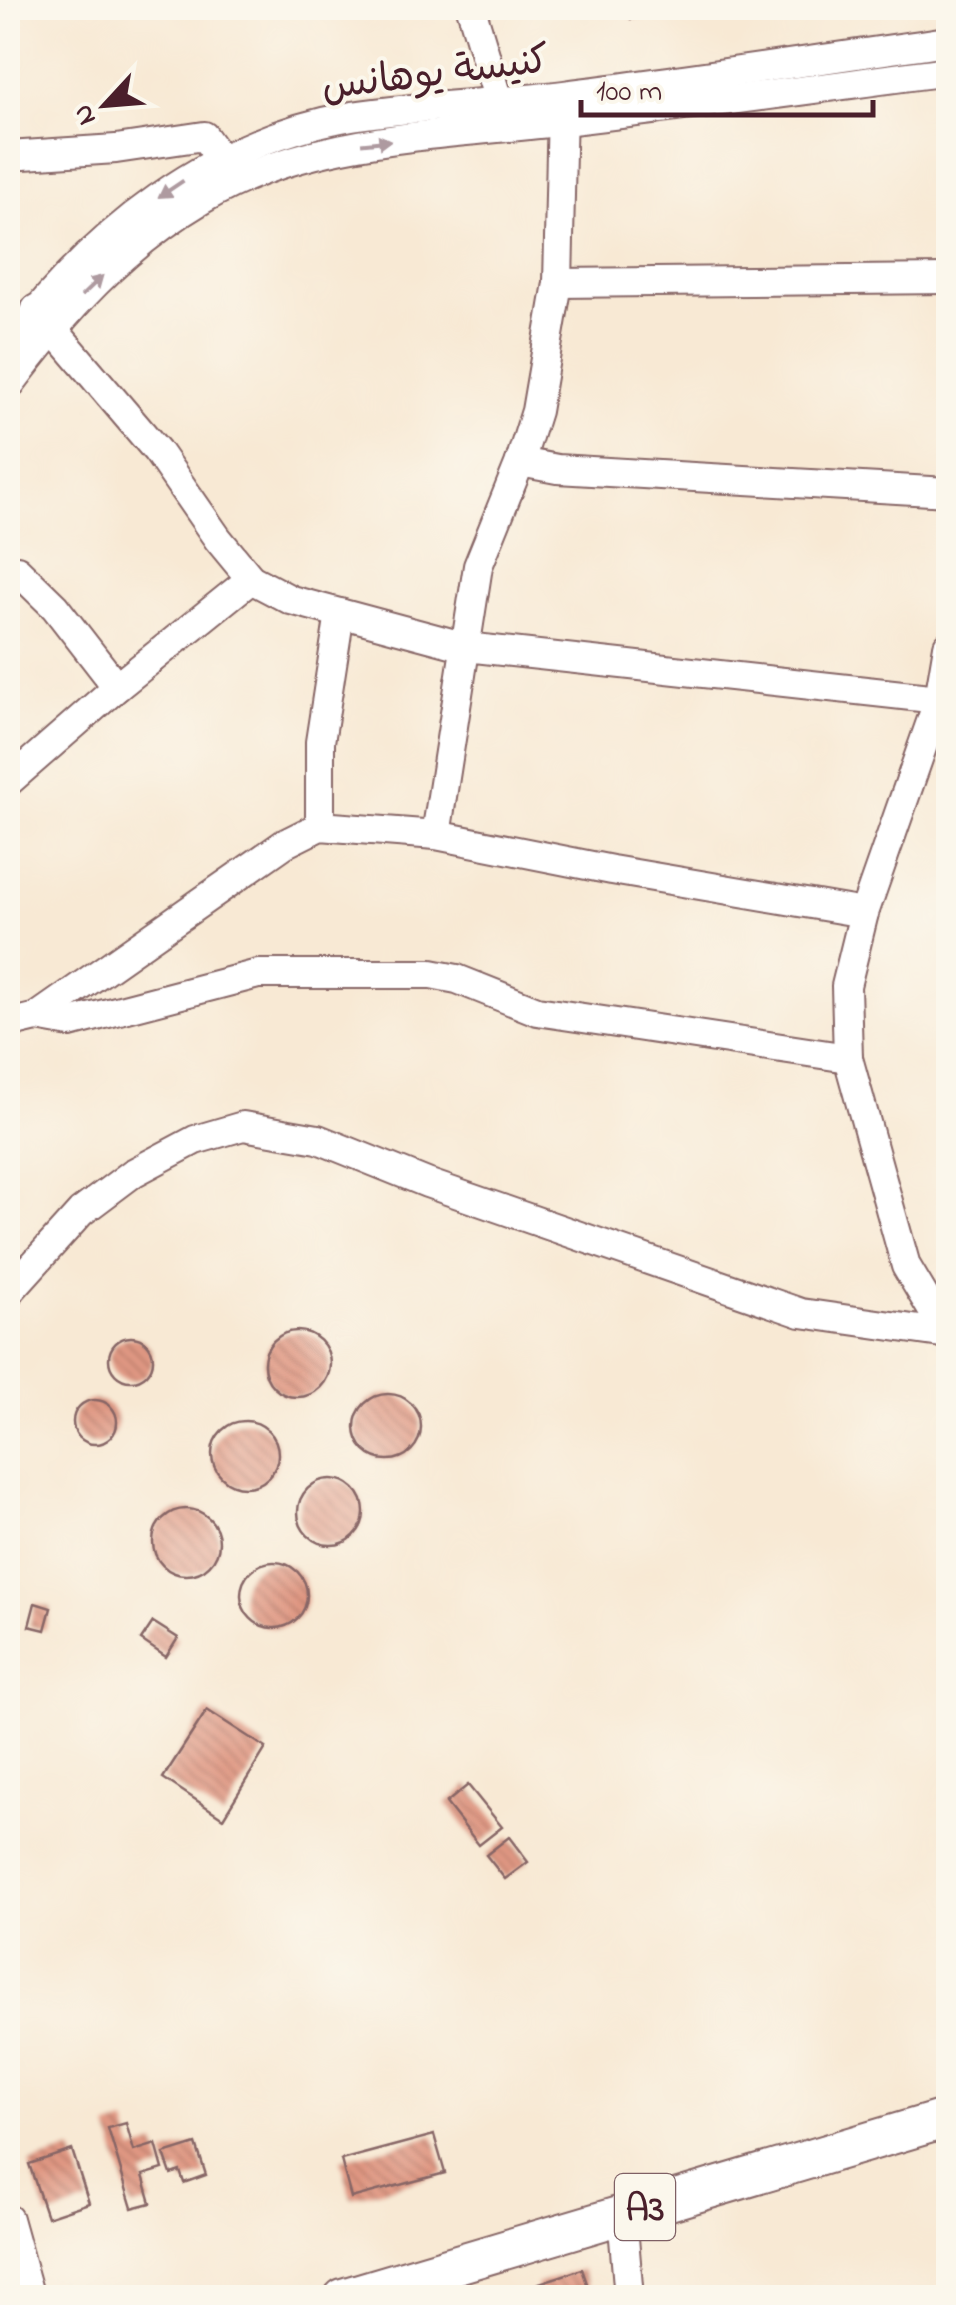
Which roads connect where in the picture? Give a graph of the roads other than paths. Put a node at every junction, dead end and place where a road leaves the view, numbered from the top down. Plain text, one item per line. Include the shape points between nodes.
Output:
1 (471, 8) edge
2 (948, 41) edge
3 (948, 71) edge
4 (562, 108) junction
5 (501, 115) junction
6 (8, 156) edge
7 (226, 174) junction
8 (948, 279) edge
9 (558, 283) junction
10 (44, 318) junction
11 (8, 348) edge
12 (8, 388) edge
13 (520, 462) junction
14 (948, 492) edge
15 (11, 571) edge
16 (251, 578) junction
17 (340, 613) junction
18 (948, 646) edge
19 (466, 647) junction
20 (117, 687) junction
21 (944, 700) edge
22 (8, 782) edge
23 (320, 826) junction
24 (436, 835) junction
25 (864, 913) junction
26 (37, 1017) junction
27 (8, 1024) edge
28 (848, 1058) junction
29 (8, 1293) edge
30 (947, 1333) edge
31 (948, 2118) edge
32 (622, 2214) junction
33 (8, 2219) edge
34 (433, 2284) edge
35 (30, 2298) edge
36 (343, 2298) edge
37 (629, 2298) edge

1 - 5 street
2 - 4 street, كنيسة يوهانس
3 - 4 street
4 - 5 street, كنيسة يوهانس
4 - 9 street
5 - 7 street, كنيسة يوهانس
6 - 7 street via 204,136
7 - 10 street, كنيسة يوهانس via 206,197
8 - 9 street
9 - 13 street via 536,411
10 - 11 street
10 - 12 street
10 - 16 street via 157,451
13 - 14 street via 557,470
13 - 19 street via 478,566
15 - 20 street via 55,607
16 - 17 street via 291,600
16 - 20 street
17 - 19 street
17 - 23 street via 320,742
18 - 21 street
19 - 21 street
19 - 24 street
20 - 22 street
21 - 25 street
23 - 24 street
23 - 26 street via 284,844
24 - 25 street
25 - 28 street via 846,986
26 - 27 street
26 - 28 street via 70,1023 258,974 431,974 537,1011
28 - 30 street via 906,1266
29 - 30 street via 81,1212 132,1173 194,1140 242,1126 318,1139 801,1314
31 - 32 highway, A3
32 - 34 highway, A3
32 - 37 street
33 - 35 street
34 - 36 highway, A3

